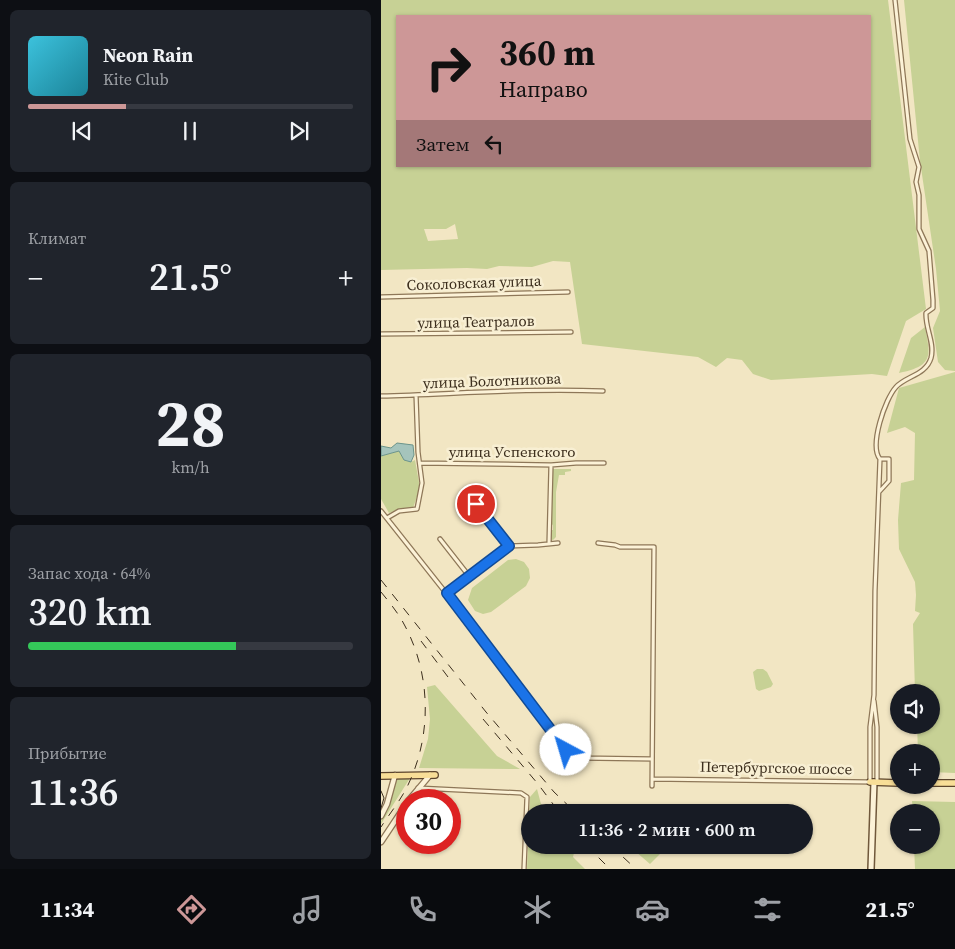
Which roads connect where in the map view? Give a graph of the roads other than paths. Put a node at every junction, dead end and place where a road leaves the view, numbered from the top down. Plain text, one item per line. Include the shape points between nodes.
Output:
1 (895, 0) edge
2 (568, 292) dead end
3 (381, 297) edge
4 (571, 332) dead end
5 (381, 334) edge
6 (603, 391) dead end
7 (416, 395) junction
8 (381, 396) edge
9 (880, 459) junction
10 (604, 463) dead end
11 (420, 464) junction
12 (551, 465) junction
13 (879, 492) junction
14 (476, 504) dead end
15 (381, 511) edge
16 (387, 518) junction
17 (440, 539) dead end
18 (549, 543) junction
19 (558, 543) dead end
20 (598, 543) dead end
21 (509, 546) junction
22 (469, 576) junction
23 (447, 593) junction
24 (874, 695) junction
25 (653, 759) junction
26 (382, 775) edge
27 (395, 775) junction
28 (433, 775) joint
29 (652, 779) junction
30 (874, 782) junction
31 (890, 783) edge
32 (940, 783) edge
33 (955, 784) edge
34 (652, 786) dead end
35 (392, 788) junction
36 (417, 788) joint
37 (381, 816) edge
38 (396, 820) edge
39 (381, 842) edge
40 (524, 869) edge
41 (871, 869) edge

1 - 9 street via 910,139 919,167 916,182 919,229 929,251 933,308 926,313 925,322 932,347 926,367 897,386 891,395 877,436 877,456
2 - 3 street, Соколовская улица
4 - 5 street, улица Театралов
6 - 7 street, улица Болотникова
7 - 8 street, улица Болотникова
7 - 11 street
9 - 13 street
9 - 13 street via 889,459 889,481
10 - 12 street, улица Успенского
11 - 12 street, улица Успенского
11 - 16 street via 422,489 417,508 399,511
12 - 18 street
13 - 24 street
14 - 21 street
15 - 16 street
16 - 23 street
17 - 22 street
18 - 19 street
18 - 21 street
20 - 25 street via 654,547
21 - 22 street
22 - 23 street
23 - 25 street via 569,753 582,758
24 - 30 street via 877,727
24 - 30 street via 870,728
25 - 29 street
26 - 27 main road
26 - 35 street via 390,781
27 - 28 main road
27 - 35 street
28 - 36 street
29 - 30 street, Петербургское шоссе
29 - 34 street
30 - 31 main road, Петербургское шоссе
30 - 41 main road
32 - 33 main road
35 - 37 street
36 - 40 street via 521,793 527,797
38 - 39 street

